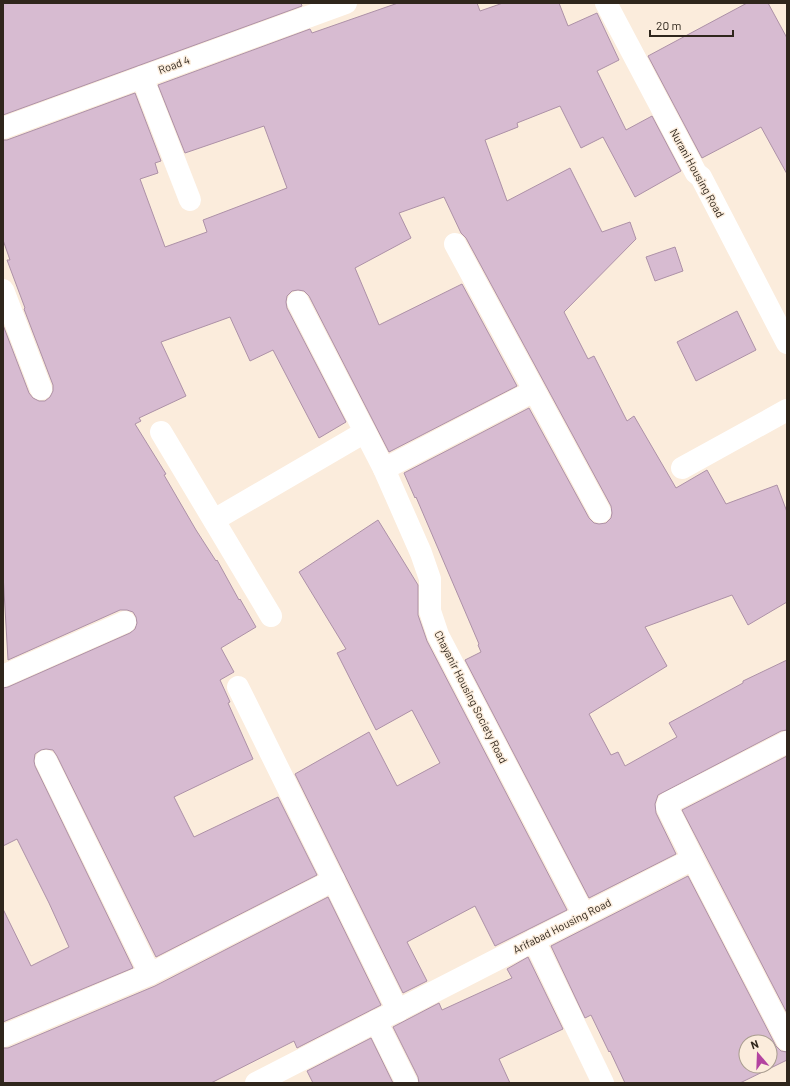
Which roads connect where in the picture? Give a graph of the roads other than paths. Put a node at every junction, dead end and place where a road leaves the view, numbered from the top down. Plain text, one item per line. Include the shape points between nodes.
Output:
1 (346, 3) edge
2 (606, 3) edge
3 (142, 77) junction
4 (3, 128) edge
5 (190, 200) dead end
6 (455, 244) dead end
7 (3, 290) edge
8 (298, 302) dead end
9 (787, 343) edge
10 (40, 389) dead end
11 (534, 391) junction
12 (787, 410) edge
13 (162, 432) dead end
14 (366, 432) junction
15 (682, 468) dead end
16 (384, 469) junction
17 (600, 512) dead end
18 (214, 520) junction
19 (271, 616) dead end
20 (125, 622) dead end
21 (3, 676) edge
22 (238, 688) dead end
23 (787, 742) edge
24 (46, 760) dead end
25 (693, 859) junction
26 (334, 880) junction
27 (584, 915) junction
28 (534, 940) junction
29 (150, 974) junction
30 (398, 1011) junction
31 (376, 1022) junction
32 (3, 1036) edge
33 (787, 1040) edge
34 (256, 1083) edge
35 (407, 1083) edge
36 (603, 1083) edge

1 - 3 street, Road 4
2 - 9 street, Nurani Housing Road via 701,177
3 - 4 street, Road 4
3 - 5 street
6 - 11 street
7 - 10 street
8 - 14 street, Chayanir Housing Society Road
11 - 16 street
11 - 17 street
12 - 15 street
13 - 18 street
14 - 16 street, Chayanir Housing Society Road
14 - 18 street
16 - 27 street, Chayanir Housing Society Road via 430,579 430,611 438,635
18 - 19 street
20 - 21 street
22 - 26 street
23 - 25 street via 668,803 666,807
24 - 29 street
25 - 27 street, Arifabad Housing Road
25 - 33 street
26 - 29 street
26 - 30 street
27 - 28 street, Arifabad Housing Road
28 - 30 street, Arifabad Housing Road
28 - 36 street
29 - 32 street
30 - 31 street, Arifabad Housing Road
31 - 34 street, Arifabad Housing Road
31 - 35 street

